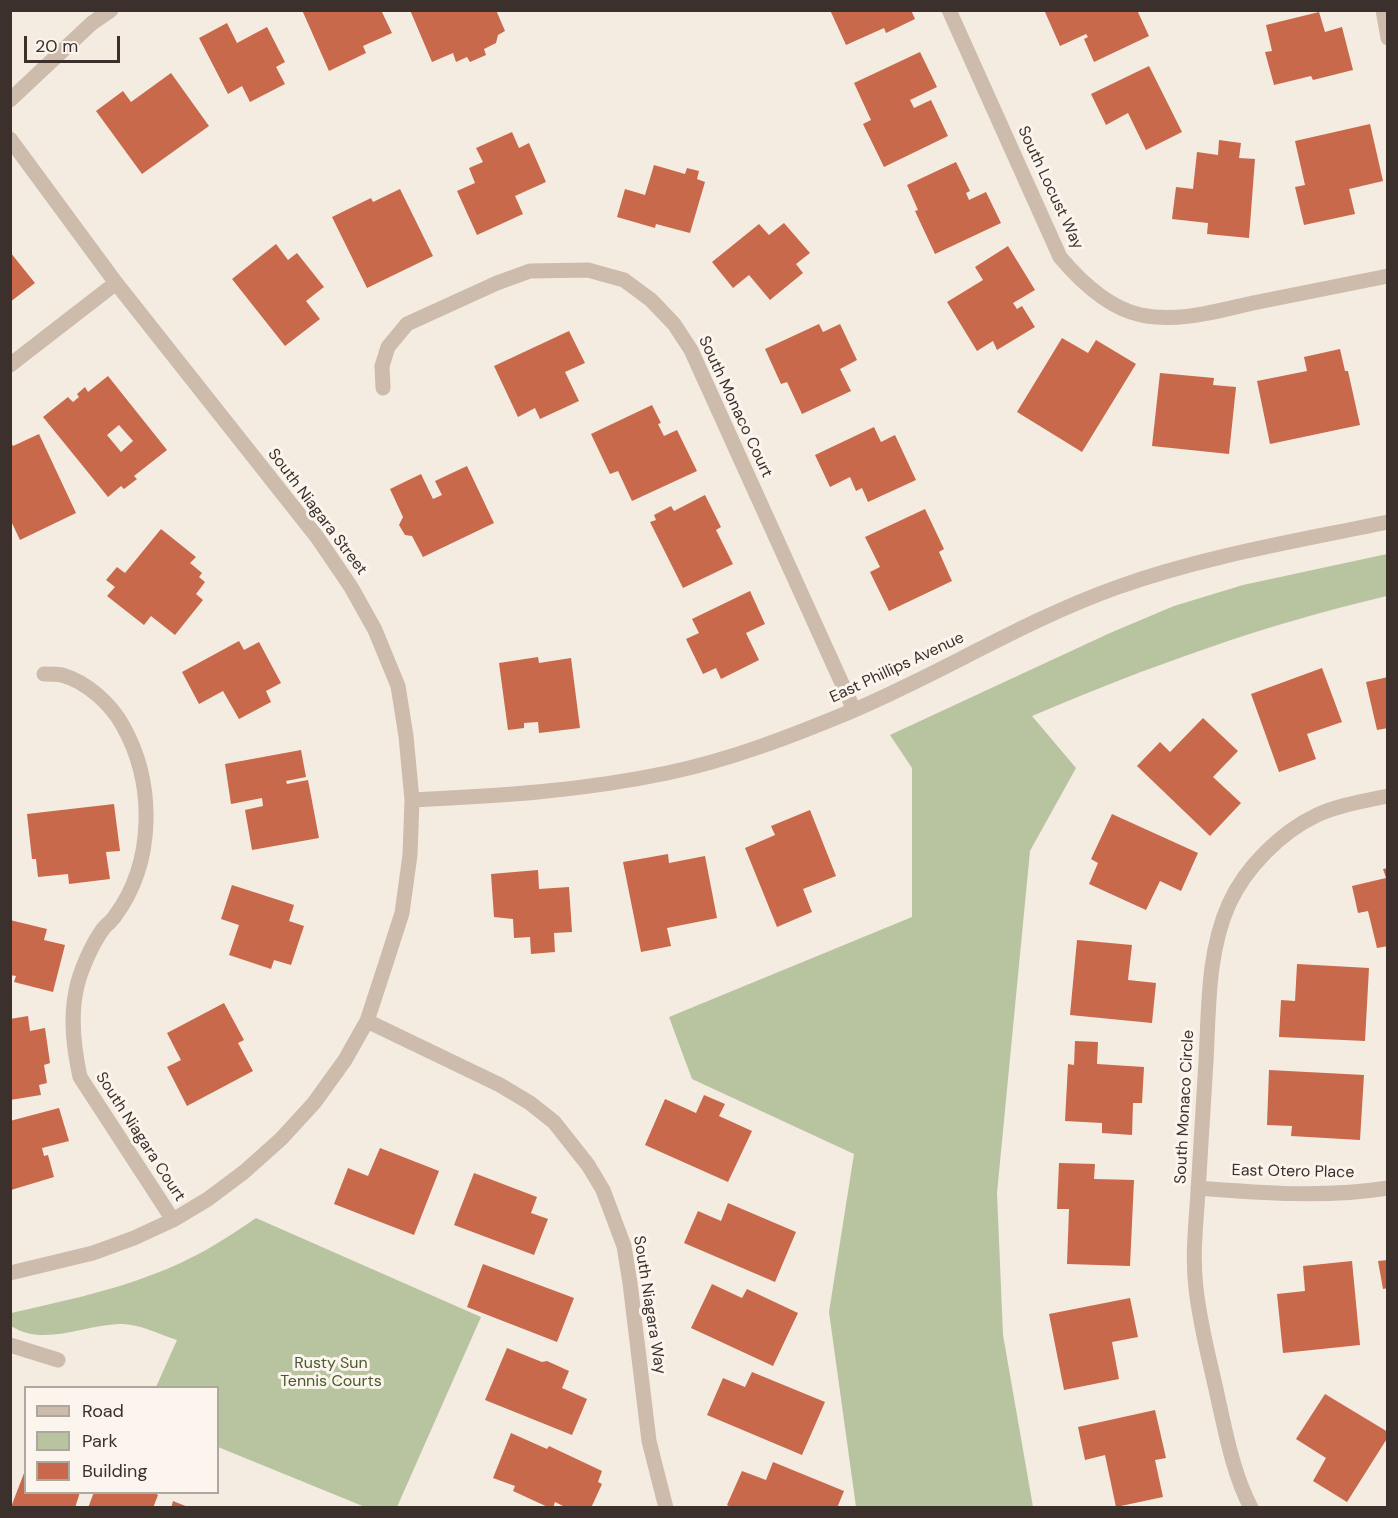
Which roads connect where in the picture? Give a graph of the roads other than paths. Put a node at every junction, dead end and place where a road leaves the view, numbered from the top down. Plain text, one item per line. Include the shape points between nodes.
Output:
1 (111, 10) edge
2 (949, 10) edge
3 (1383, 10) edge
4 (1388, 38) edge
5 (10, 100) edge
6 (10, 139) edge
7 (1388, 276) edge
8 (116, 283) junction
9 (10, 365) edge
10 (383, 388) dead end
11 (1388, 522) edge
12 (44, 674) dead end
13 (854, 710) junction
14 (1388, 796) edge
15 (412, 800) junction
16 (367, 1021) junction
17 (1198, 1188) junction
18 (1388, 1188) edge
19 (173, 1220) junction
20 (10, 1273) edge
21 (10, 1345) edge
22 (58, 1360) dead end
23 (666, 1508) edge
24 (1251, 1508) edge

1 - 5 street
2 - 7 street, South Locust Way via 1060,257 1096,293 1142,315 1181,318
3 - 4 street
6 - 8 street, South Niagara Street
8 - 9 street
8 - 15 street, South Niagara Street via 317,537 356,595 398,686
10 - 13 street, South Monaco Court via 382,366 388,347 407,324 467,297 530,271 588,270 624,280 659,308 691,351
11 - 13 street, East Phillips Avenue via 1210,560 1117,587
12 - 19 street, South Niagara Court via 61,675 80,683 116,713 142,770 147,810 141,860 116,916 102,930 83,968 74,1010 75,1052 80,1077
13 - 15 street, East Phillips Avenue via 728,757 669,773 522,795
14 - 17 street, South Monaco Circle via 1317,815 1287,834 1244,878 1229,903 1217,938 1211,977
15 - 16 street, South Niagara Street via 402,913
16 - 19 street, South Niagara Street via 314,1103 281,1139 208,1199
16 - 23 street, South Niagara Way via 530,1103 554,1122 588,1165 603,1190 624,1246 649,1441
17 - 18 street, East Otero Place via 1334,1193
17 - 24 street, South Monaco Circle via 1195,1287 1231,1456
19 - 20 street, South Niagara Street via 93,1253
21 - 22 street

